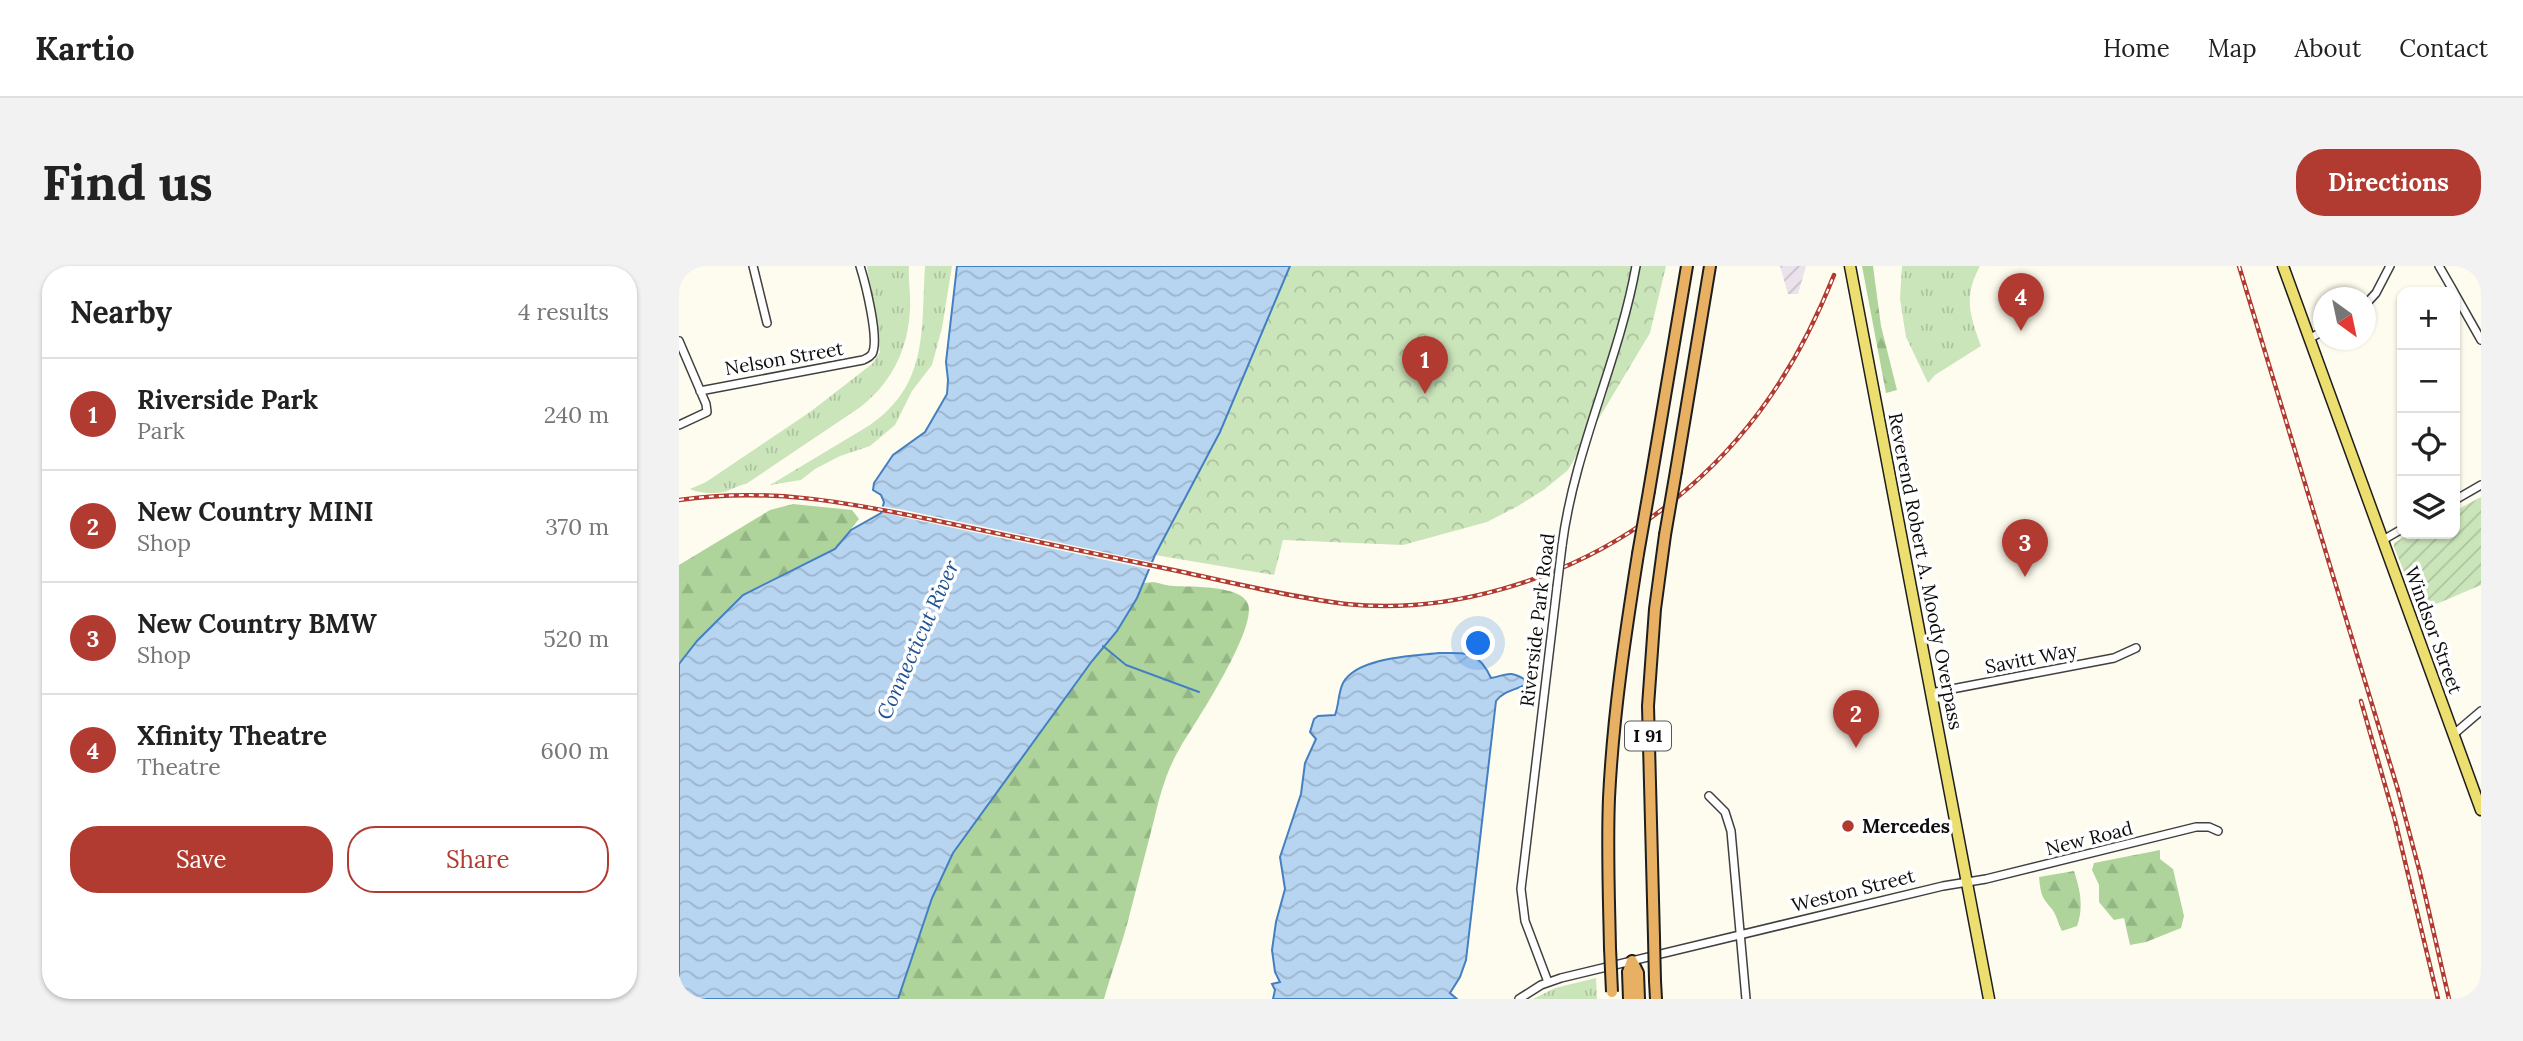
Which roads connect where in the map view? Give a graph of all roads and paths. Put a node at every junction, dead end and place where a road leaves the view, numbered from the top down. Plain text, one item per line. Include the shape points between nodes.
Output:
1 (753, 266) edge
2 (860, 266) edge
3 (1636, 266) edge
4 (1687, 266) edge
5 (1710, 266) edge
6 (1850, 266) edge
7 (2283, 266) edge
8 (2390, 266) edge
9 (2439, 266) edge
10 (2451, 287) edge
11 (2376, 293) edge
12 (2460, 303) edge
13 (767, 323) dead end
14 (2313, 337) edge
15 (2309, 339) junction
16 (2481, 340) edge
17 (679, 341) edge
18 (700, 391) junction
19 (679, 425) edge
20 (2481, 485) edge
21 (2460, 497) edge
22 (2397, 532) edge
23 (2383, 540) junction
24 (2136, 648) dead end
25 (1931, 693) junction
26 (2481, 711) edge
27 (2453, 734) junction
28 (1709, 796) dead end
29 (2481, 810) edge
30 (2218, 831) dead end
31 (1967, 883) junction
32 (1741, 935) junction
33 (1632, 961) junction
34 (1548, 982) junction
35 (1612, 995) edge
36 (1519, 999) edge
37 (1629, 999) edge
38 (1639, 999) edge
39 (1656, 999) edge
40 (1746, 999) edge
41 (1989, 999) edge

1 - 13 street
2 - 18 street, Nelson Street via 870,307 871,354 863,360
3 - 34 street, Riverside Park Road, bridge via 1570,501 1562,546 1521,889 1525,921
4 - 35 highway, I 91, bridge via 1621,658 1608,849
5 - 39 highway, I 91, bridge via 1655,609 1648,706
6 - 25 main road, Reverend Robert A. Moody Overpass
7 - 15 main road, Windsor Street
8 - 11 street
9 - 10 street
12 - 16 street
14 - 15 street
15 - 23 main road, Windsor Street
17 - 18 street
18 - 19 street via 707,412
20 - 21 street
22 - 23 street
23 - 27 main road, Windsor Street
24 - 25 street, Savitt Way via 2114,658
25 - 31 main road, Reverend Robert A. Moody Overpass
26 - 27 street
27 - 29 main road, Windsor Street
28 - 32 street via 1725,812 1731,831
30 - 31 street, New Road via 2196,827
31 - 32 street, Weston Street
31 - 41 main road
32 - 33 street, Weston Street
32 - 40 street
33 - 34 street, Weston Street
33 - 37 highway
33 - 38 highway via 1638,973
34 - 36 street, Weston Street

